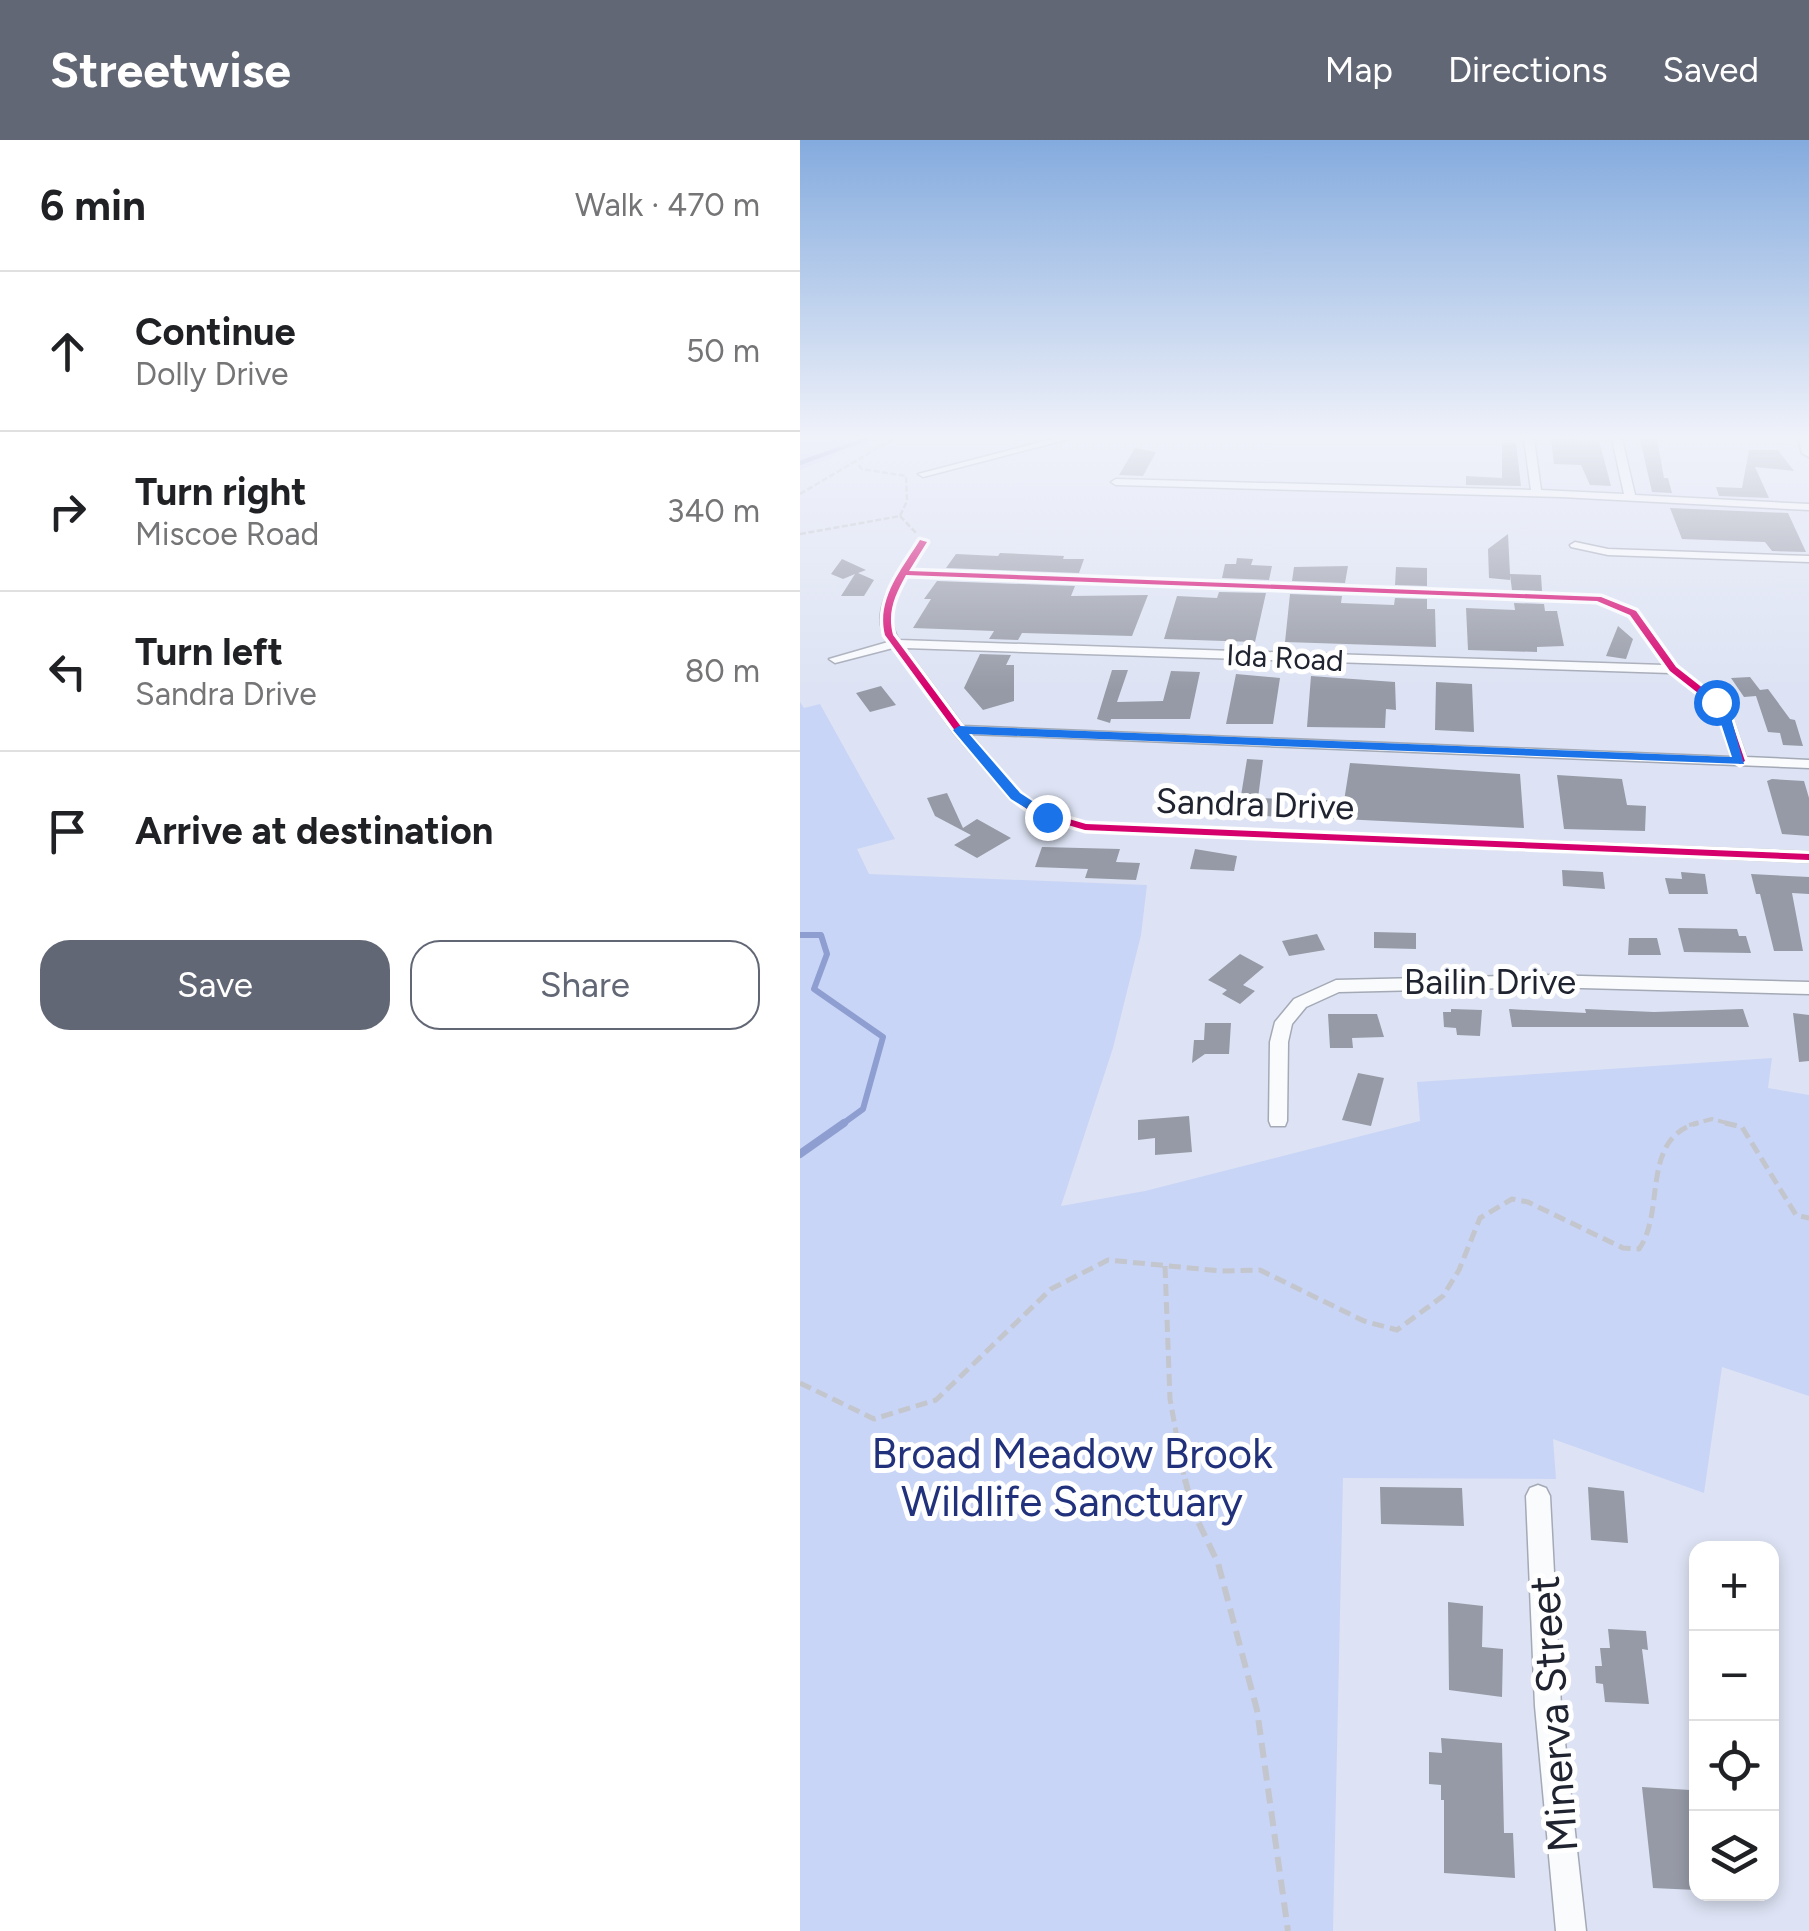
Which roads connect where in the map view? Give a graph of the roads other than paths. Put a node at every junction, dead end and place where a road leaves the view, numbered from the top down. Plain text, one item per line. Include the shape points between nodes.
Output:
1 (922, 542) road end
2 (1575, 546) dead end
3 (1809, 558) edge
4 (906, 573) junction
5 (896, 644) junction
6 (835, 659) dead end
7 (1673, 669) junction
8 (959, 730) junction
9 (1740, 762) junction
10 (1809, 764) edge
11 (1809, 857) edge
12 (1809, 988) edge
13 (1278, 1121) dead end
14 (1538, 1496) dead end
15 (1570, 1931) edge

1 - 4 street
2 - 3 street
4 - 5 street via 885,612
4 - 7 street via 1585,598 1632,613
5 - 6 street, Ida Road
5 - 7 street, Ida Road
5 - 8 street, Sandra Drive
7 - 9 street via 1716,702
8 - 9 street
8 - 11 street, Sandra Drive via 1030,809 1072,824
9 - 10 street
12 - 13 street, Bailin Drive via 1551,981 1336,986 1300,1004 1284,1022
14 - 15 street, Minerva Street via 1548,1706

